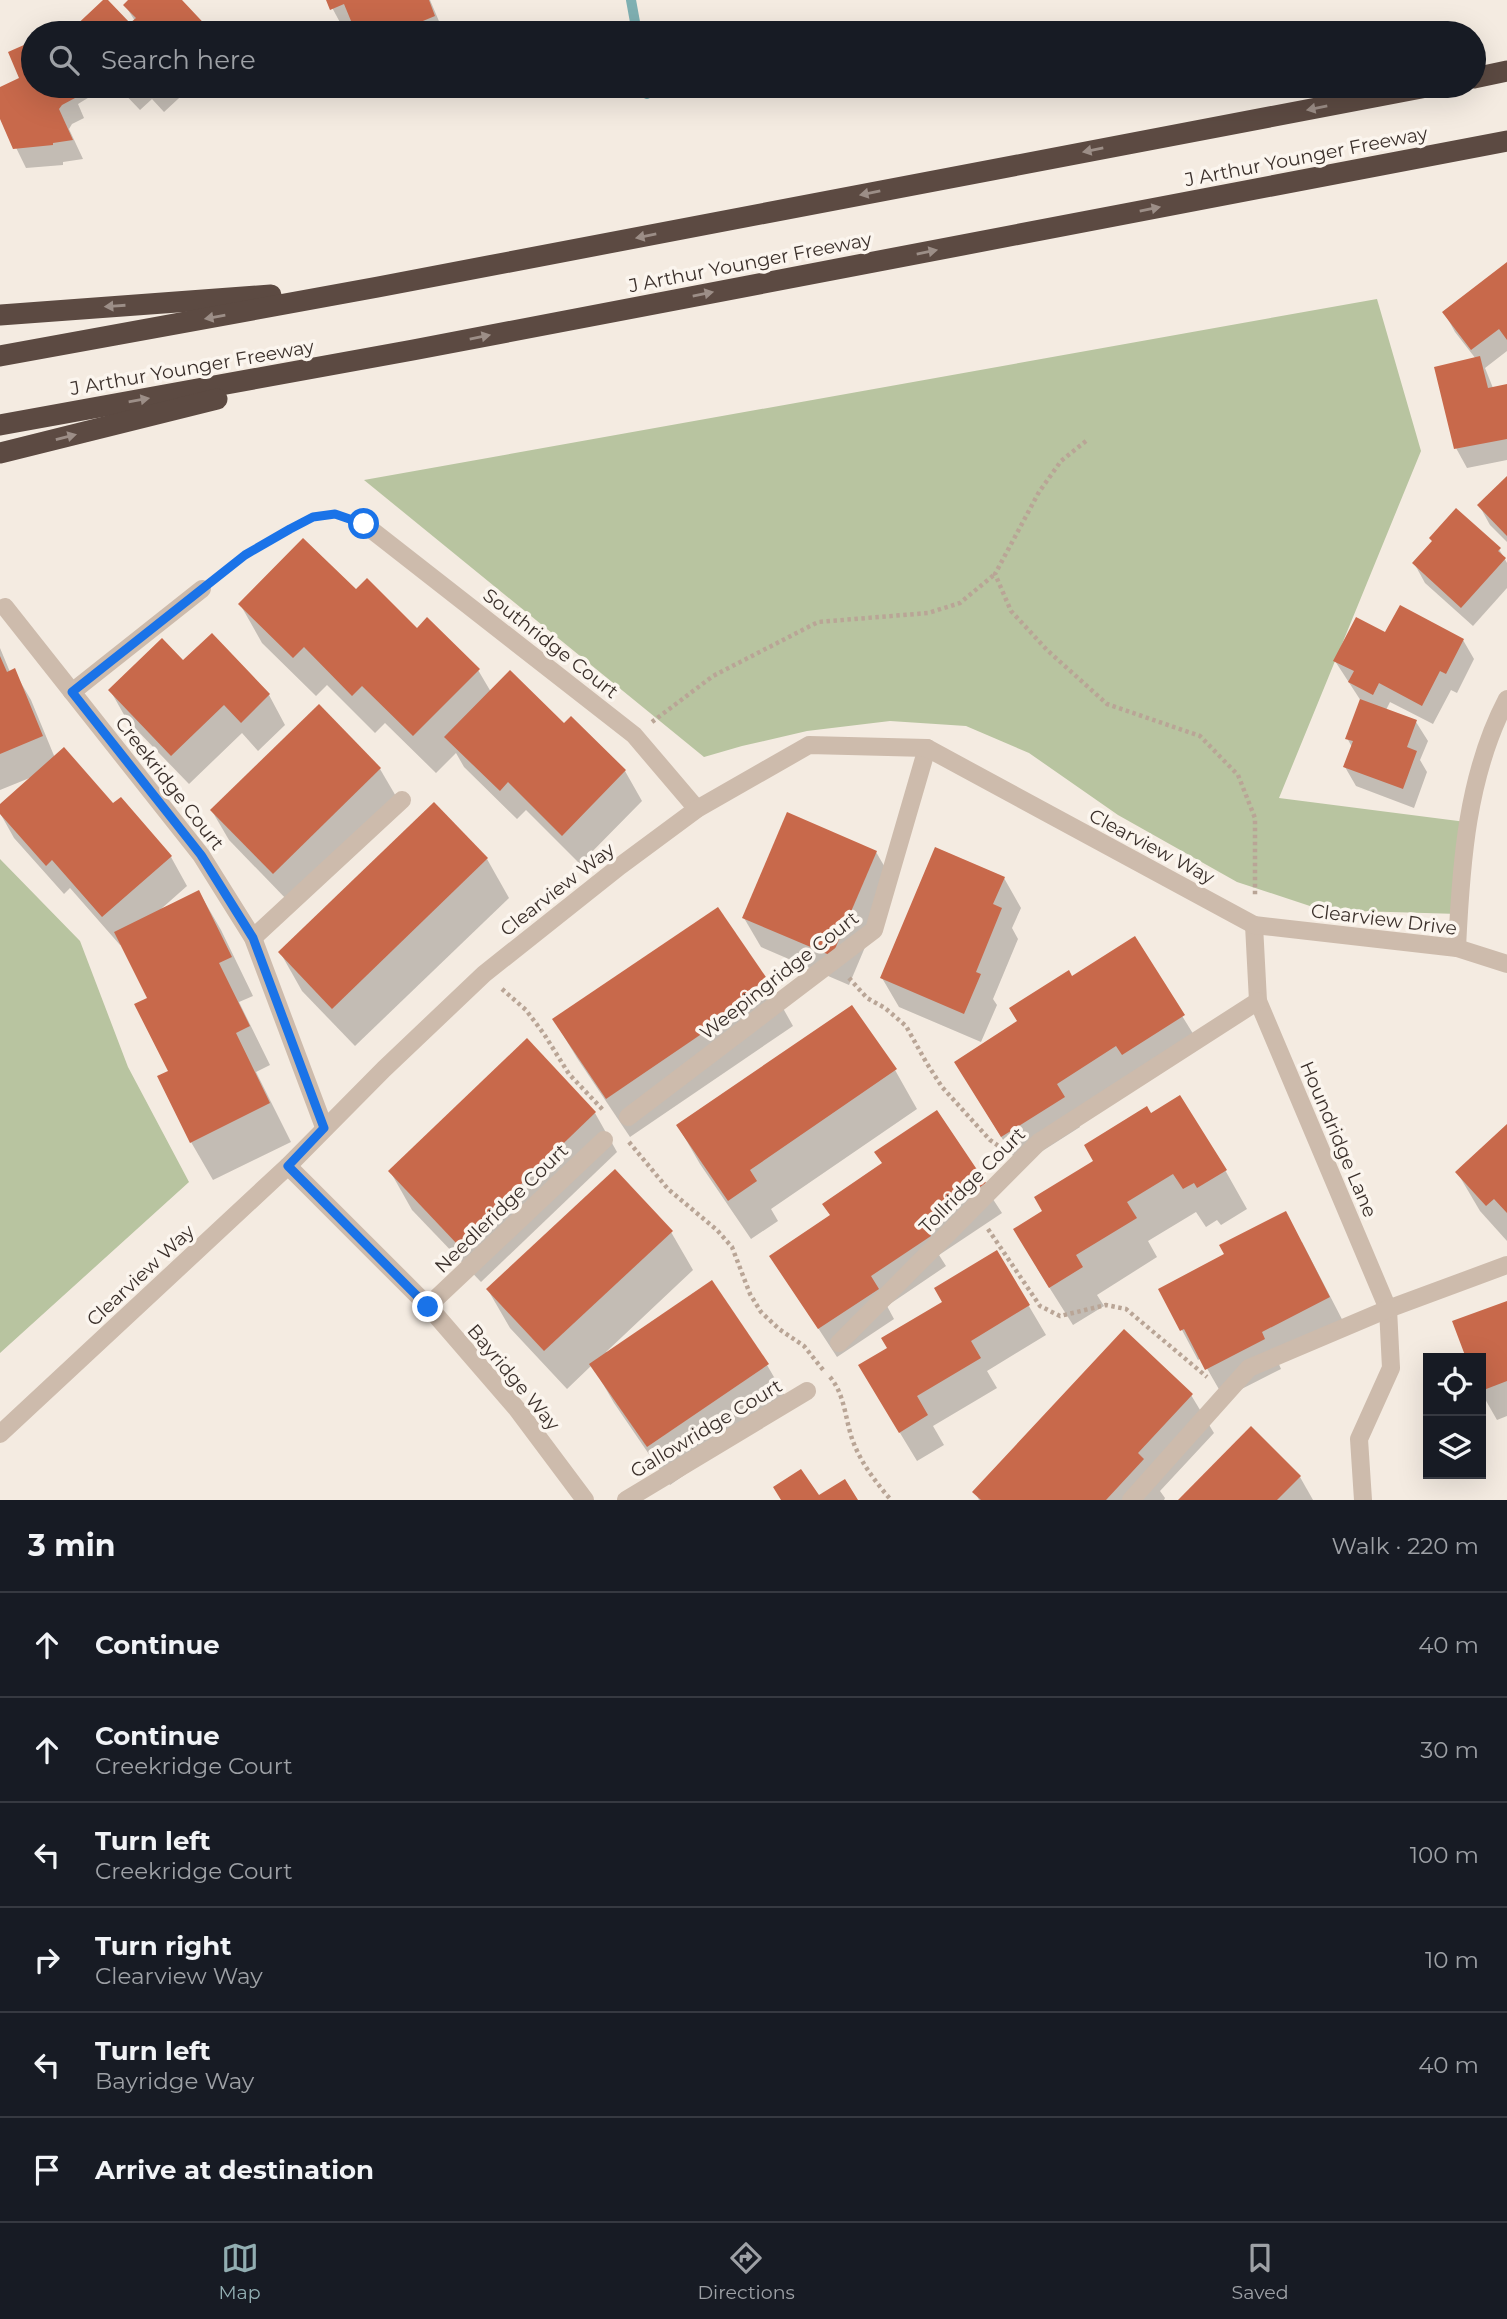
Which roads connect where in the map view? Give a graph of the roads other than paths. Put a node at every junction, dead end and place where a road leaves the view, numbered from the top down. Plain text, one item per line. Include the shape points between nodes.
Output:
1 (1369, 98) edge
2 (1507, 141) edge
3 (378, 287) junction
4 (0, 315) edge
5 (413, 350) junction
6 (0, 356) edge
7 (0, 425) edge
8 (0, 453) edge
9 (364, 524) road end
10 (202, 589) road end
11 (5, 607) dead end
12 (72, 692) junction
13 (1507, 699) edge
14 (927, 748) junction
15 (402, 800) dead end
16 (697, 809) junction
17 (1254, 925) junction
18 (253, 938) junction
19 (1457, 948) junction
20 (1507, 964) edge
21 (1258, 1001) junction
22 (620, 1119) road end
23 (324, 1128) junction
24 (604, 1140) dead end
25 (288, 1166) junction
26 (1507, 1265) edge
27 (428, 1307) junction
28 (1388, 1309) junction
29 (839, 1343) road end
30 (807, 1391) road end
31 (0, 1434) edge
32 (585, 1500) edge
33 (626, 1500) edge
34 (1131, 1500) edge
35 (1363, 1500) edge

1 -> 3 highway
5 -> 2 highway, J Arthur Younger Freeway
3 -> 4 highway
3 -> 6 highway
7 -> 5 highway, J Arthur Younger Freeway
8 -> 5 highway
9 - 16 street, Southridge Court via 634,735
10 - 12 street
11 - 12 street, Creekridge Court
12 - 18 street, Creekridge Court via 201,855
13 - 19 street via 1493,729 1466,822
14 - 16 street, Clearview Way via 809,745
14 - 17 street, Clearview Way
14 - 22 street, Weepingridge Court via 874,930
15 - 18 street
16 - 23 street, Clearview Way via 484,974
17 - 19 street, Clearview Drive
17 - 21 street, Houndridge Lane
18 - 23 street, Creekridge Court
19 - 20 street, Clearview Drive
21 - 28 street, Houndridge Lane
21 - 29 street, Tollridge Court via 1039,1142
23 - 25 street, Clearview Way
24 - 27 street, Needleridge Court
25 - 27 street, Bayridge Way
25 - 31 street, Clearview Way
26 - 28 street
27 - 32 street, Bayridge Way via 517,1409
28 - 34 street via 1249,1368
28 - 35 street, Houndridge Lane via 1391,1368 1359,1439
30 - 33 street, Gallowridge Court

